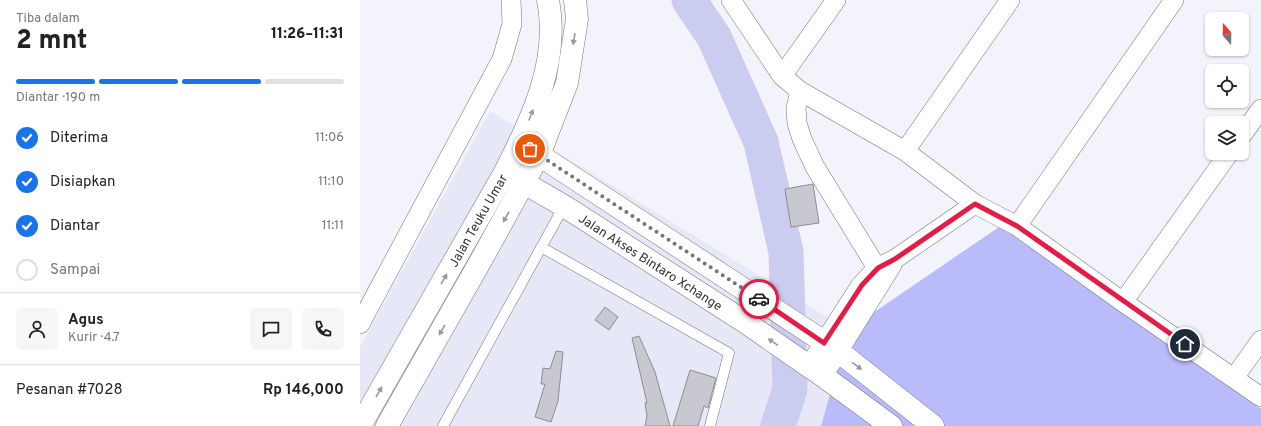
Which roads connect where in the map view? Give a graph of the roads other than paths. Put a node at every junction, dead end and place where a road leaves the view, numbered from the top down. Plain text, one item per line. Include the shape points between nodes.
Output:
1 (511, 0) edge
2 (548, 0) edge
3 (575, 0) edge
4 (731, 0) edge
5 (836, 0) edge
6 (1010, 0) edge
7 (1174, 0) edge
8 (782, 76) junction
9 (800, 91) junction
10 (1261, 108) edge
11 (1249, 125) edge
12 (520, 144) junction
13 (905, 151) junction
14 (539, 155) junction
15 (1224, 160) edge
16 (505, 172) junction
17 (524, 182) junction
18 (975, 204) junction
19 (564, 206) junction
20 (1017, 226) junction
21 (541, 247) junction
22 (881, 272) junction
23 (1123, 302) junction
24 (360, 324) edge
25 (1261, 340) edge
26 (825, 343) junction
27 (811, 368) junction
28 (1234, 378) junction
29 (1261, 396) edge
30 (360, 426) edge
31 (387, 426) edge
32 (443, 426) edge
33 (710, 426) edge
34 (891, 426) edge
35 (933, 426) edge

1 - 24 street via 512,24 502,59
12 -> 2 main road, Jalan Teuku Umar via 545,77 551,45
3 -> 14 main road, Jalan Teuku Umar via 578,19 566,82
4 - 8 street
5 - 8 street
6 - 13 street
7 - 20 street
8 - 9 street
9 - 13 street
9 - 22 street via 796,108 802,139 815,167
10 - 11 street
12 - 14 main road
12 - 16 main road, Jalan Teuku Umar
13 - 18 street
14 - 17 main road, Jalan Teuku Umar
14 - 26 main road
15 - 23 street
16 - 17 main road, Jalan Akses Bintaro Xchange
30 -> 16 main road, Jalan Teuku Umar
17 - 19 main road, Jalan Akses Bintaro Xchange
17 -> 31 main road, Jalan Teuku Umar
18 - 20 street
18 - 22 street via 895,259
19 - 21 lane
27 -> 19 main road, Jalan Akses Bintaro Xchange via 745,322
20 - 23 street
21 - 32 lane
21 - 33 lane via 729,353
22 - 26 street via 862,285
23 - 28 street
25 - 28 street
26 - 27 street
26 -> 35 main road
27 - 34 main road, Jalan Akses Bintaro Xchange
28 - 29 street

